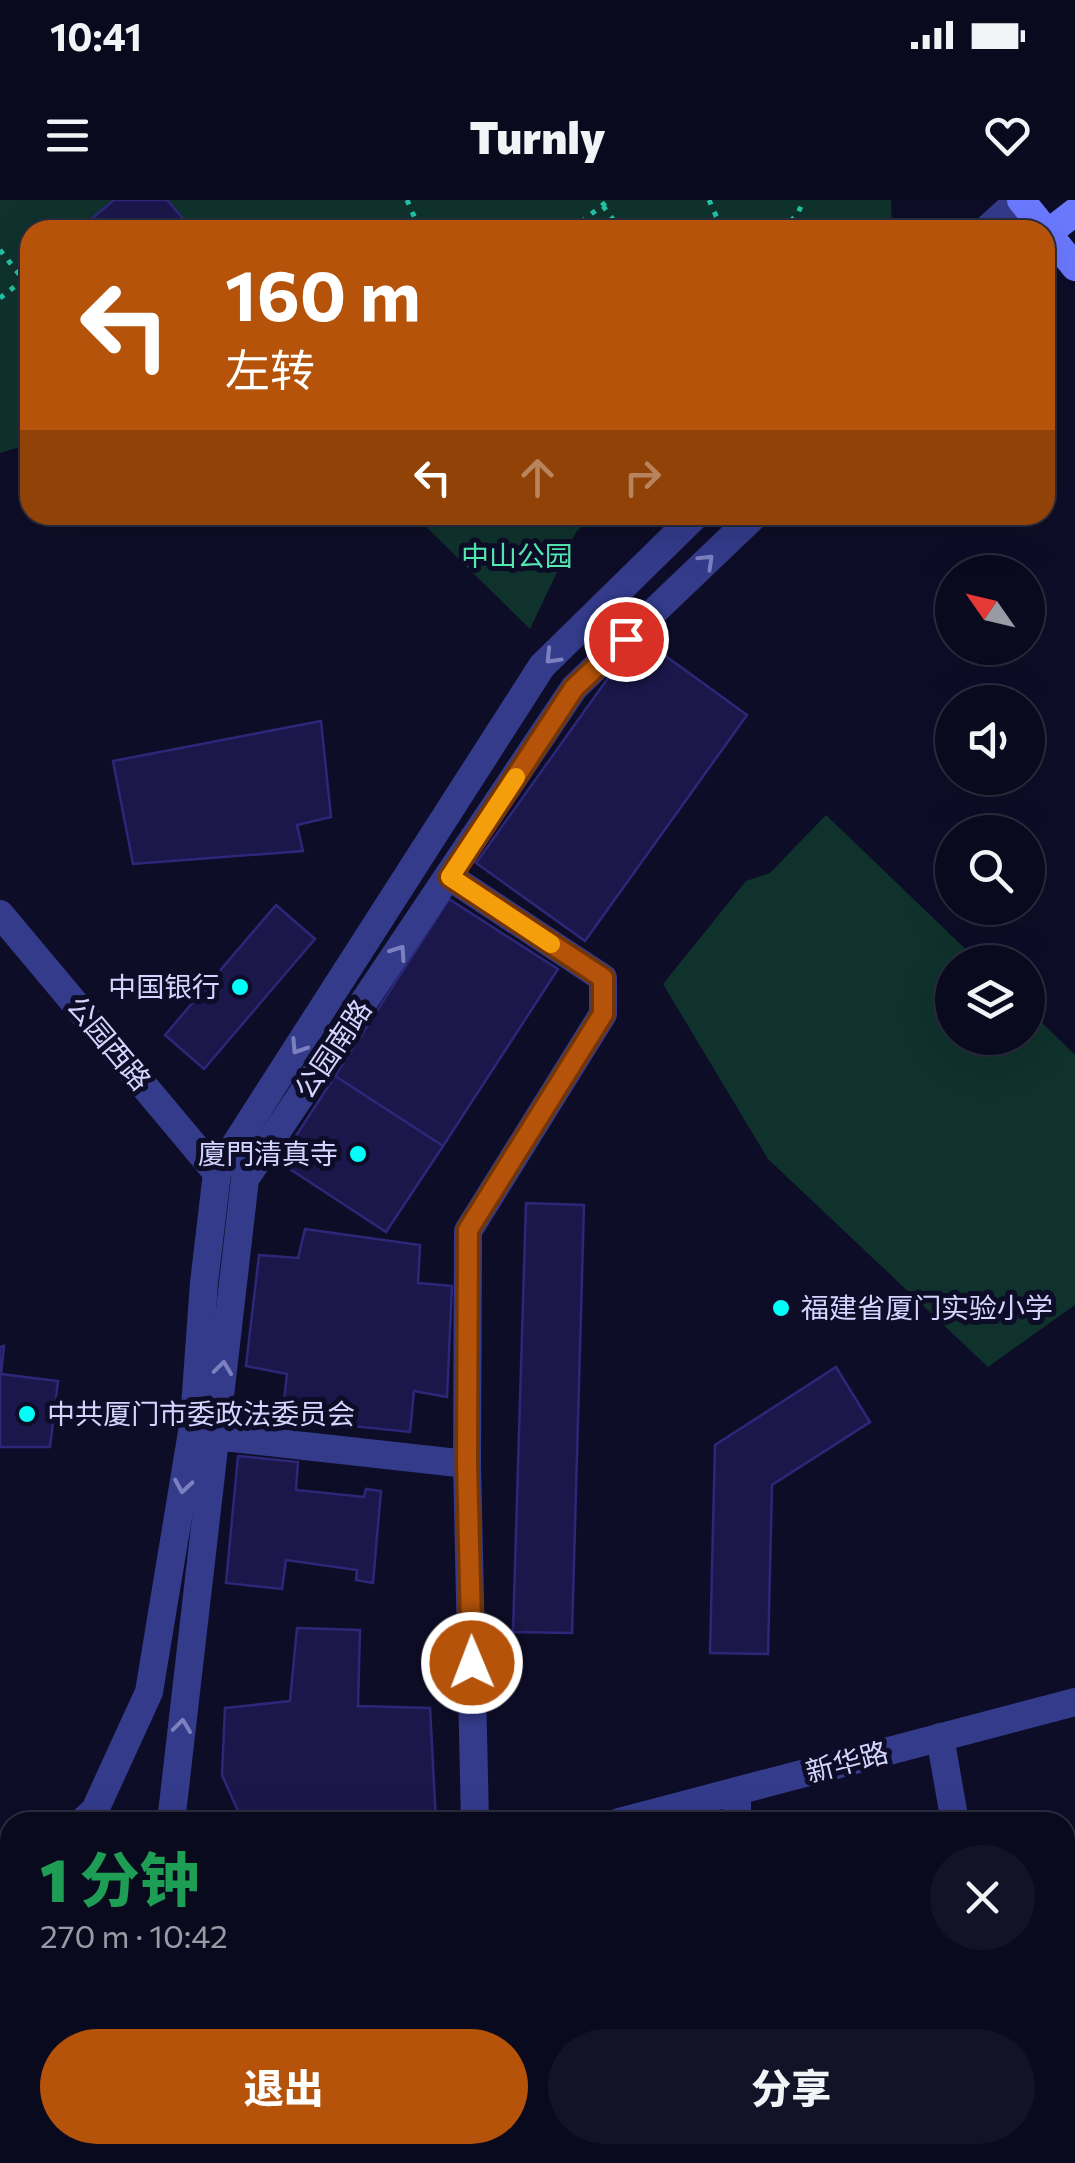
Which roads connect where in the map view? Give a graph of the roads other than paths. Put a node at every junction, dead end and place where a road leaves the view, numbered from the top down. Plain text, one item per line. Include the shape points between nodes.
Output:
1 (1020, 200) edge
2 (1075, 212) edge
3 (997, 220) edge
4 (1035, 220) edge
5 (1055, 227) edge
6 (1055, 245) edge
7 (1075, 268) edge
8 (686, 525) edge
9 (745, 525) edge
10 (450, 877) junction
11 (0, 914) edge
12 (218, 1172) junction
13 (215, 1436) junction
14 (467, 1464) junction
15 (1075, 1702) edge
16 (940, 1737) junction
17 (737, 1792) junction
18 (93, 1812) edge
19 (171, 1812) edge
20 (475, 1812) edge
21 (658, 1812) edge
22 (736, 1812) edge
23 (953, 1812) edge

1 - 3 street
1 - 4 main road
2 - 5 main road
6 - 7 main road
8 -> 12 street, 公园南路 via 542,666
10 -> 9 street, 公园南路 via 574,688
13 -> 10 street, 公园南路 via 245,1179
10 - 14 street via 603,978 603,1014 468,1230
11 - 12 street, 公园西路
12 -> 18 street, 公园南路 via 194,1420 149,1692
13 - 14 street
19 -> 13 street, 公园南路
14 - 20 street
15 - 16 street, 新华路
16 - 17 street, 新华路
16 - 23 street
17 - 21 street, 新华路
17 - 22 street

